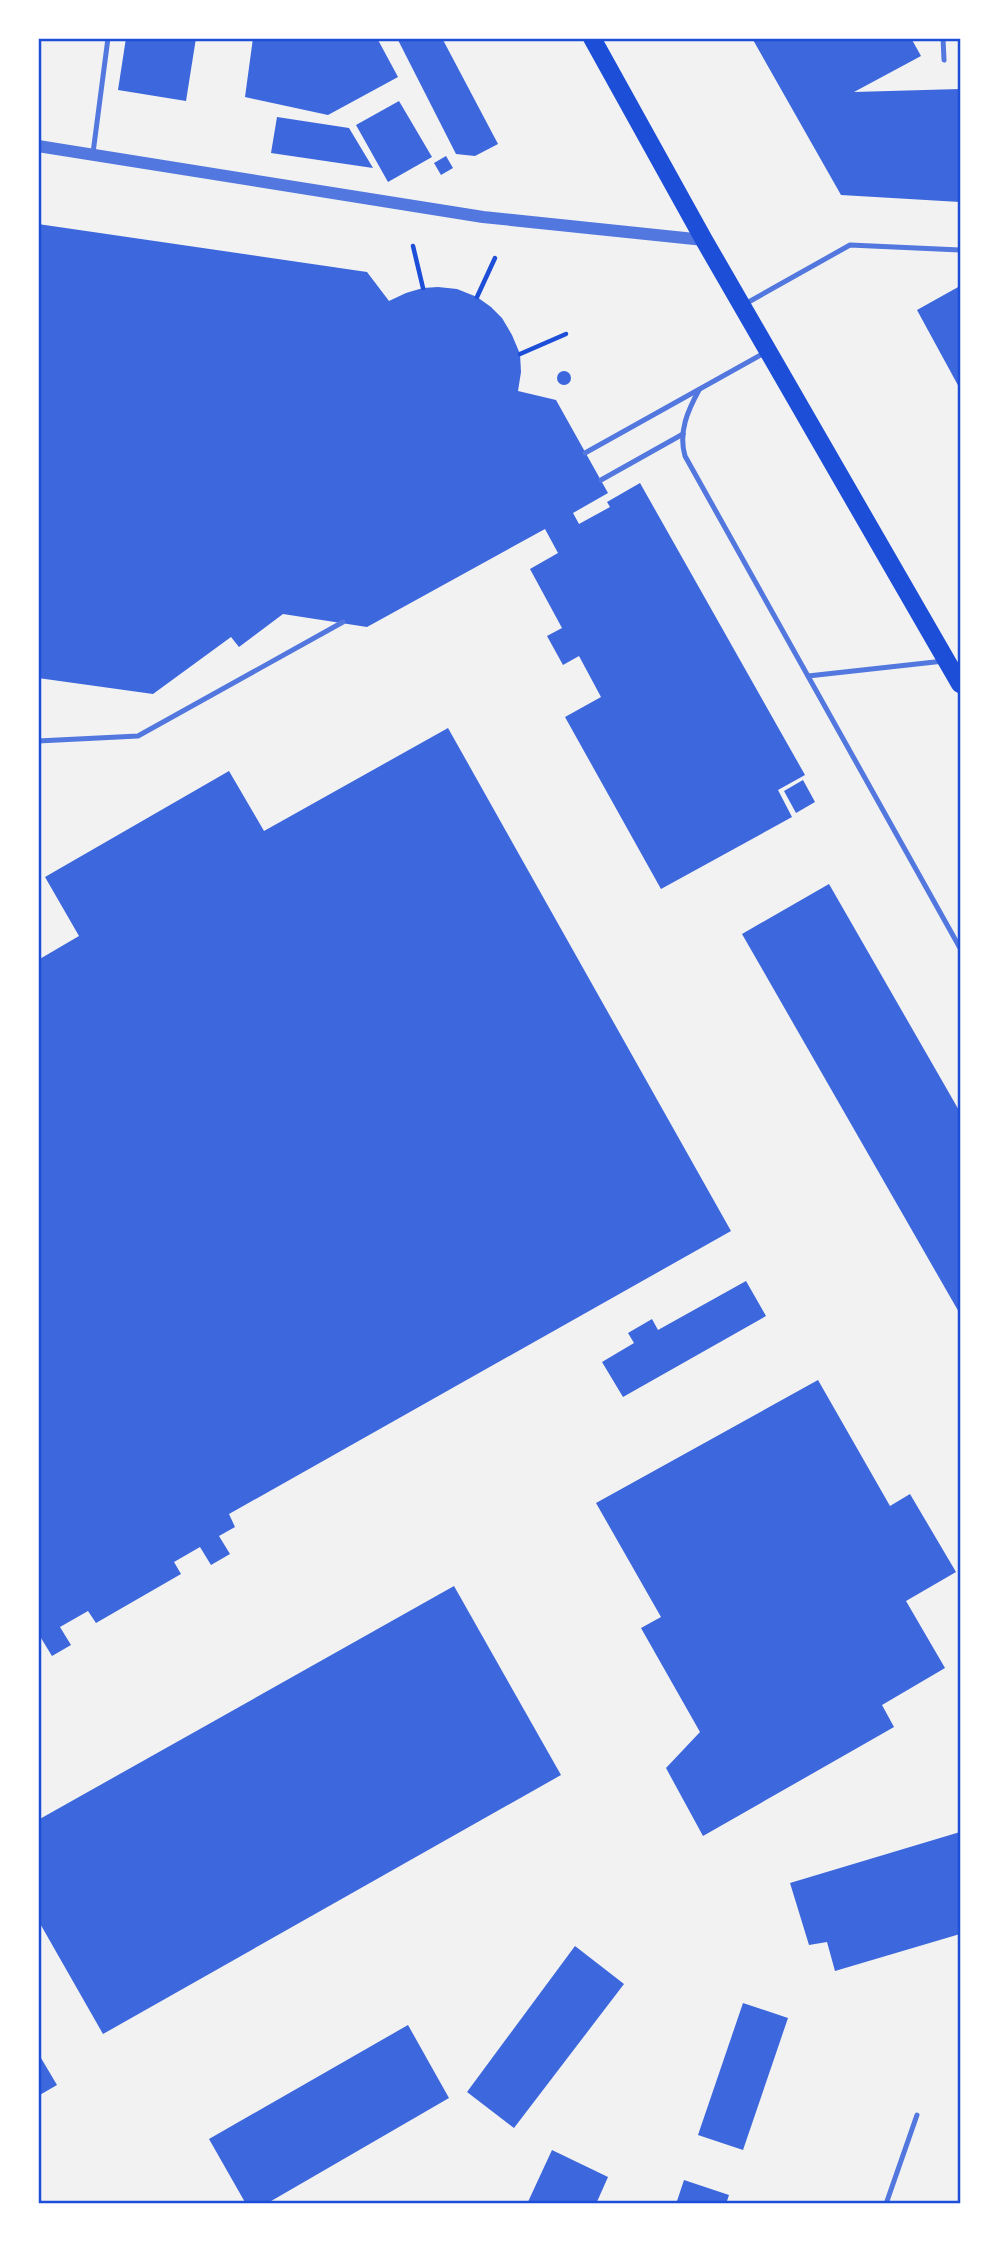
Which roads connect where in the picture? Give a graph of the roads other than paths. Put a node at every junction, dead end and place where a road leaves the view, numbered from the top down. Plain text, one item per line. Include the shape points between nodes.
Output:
1 (108, 38) edge
2 (592, 38) edge
3 (943, 38) edge
4 (944, 60) dead end
5 (38, 146) edge
6 (92, 156) junction
7 (704, 240) junction
8 (961, 250) edge
9 (742, 305) junction
10 (769, 351) junction
11 (699, 390) junction
12 (683, 434) junction
13 (586, 453) dead end
14 (601, 480) dead end
15 (343, 622) dead end
16 (947, 660) junction
17 (808, 676) junction
18 (961, 684) edge
19 (38, 741) edge
20 (961, 948) edge
21 (917, 2115) dead end
22 (886, 2203) edge

1 - 6 lane
2 - 7 main road
3 - 4 lane
5 - 6 street
6 - 7 street via 483,217
7 - 9 main road
8 - 9 lane via 850,246
9 - 10 main road
10 - 11 lane
10 - 16 main road
11 - 12 lane
11 - 13 lane
12 - 14 lane
12 - 17 lane via 685,456
15 - 19 lane via 138,736
16 - 17 lane
16 - 18 main road
17 - 20 lane
21 - 22 lane

